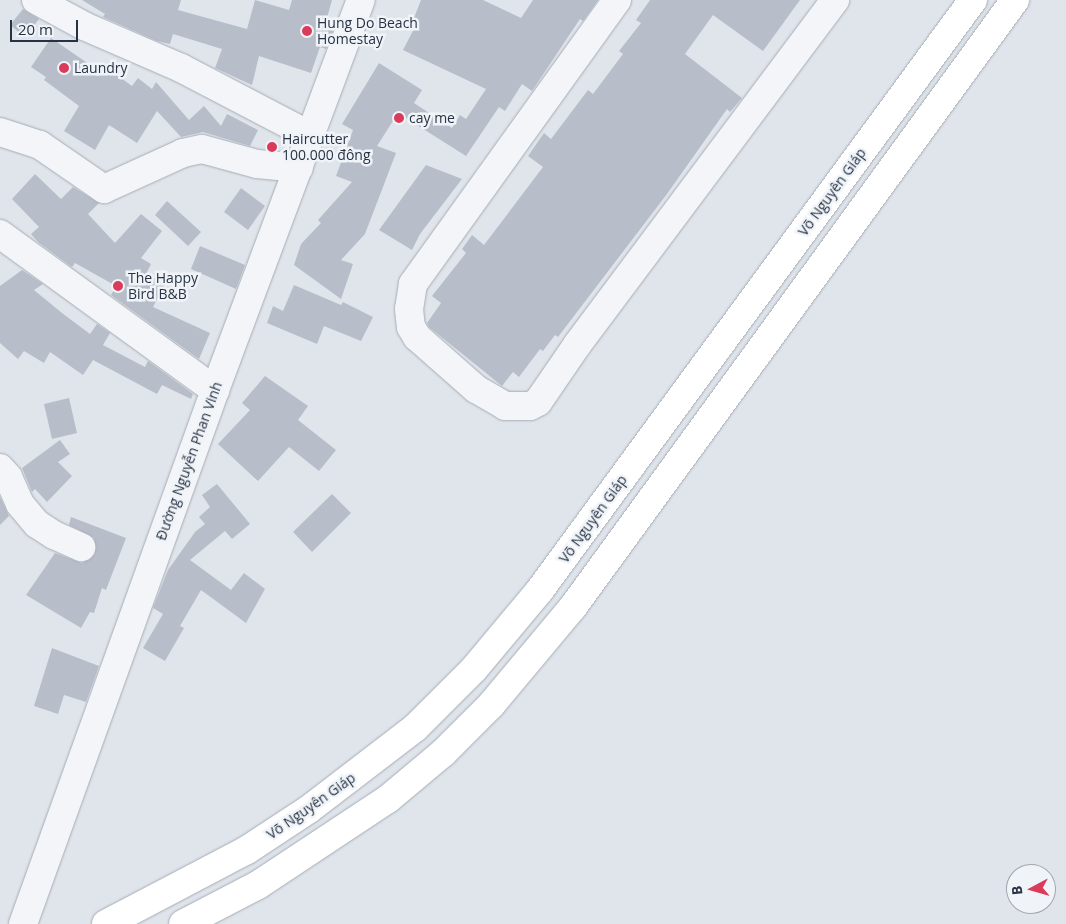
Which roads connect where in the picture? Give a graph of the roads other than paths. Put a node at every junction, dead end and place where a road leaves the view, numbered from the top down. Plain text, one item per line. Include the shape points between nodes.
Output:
1 (36, 0) edge
2 (361, 0) edge
3 (617, 0) edge
4 (835, 0) edge
5 (973, 0) edge
6 (1015, 0) edge
7 (0, 132) edge
8 (311, 136) junction
9 (299, 168) junction
10 (0, 234) edge
11 (214, 390) junction
12 (0, 468) edge
13 (81, 547) dead end
14 (23, 924) edge
15 (106, 924) edge
16 (183, 924) edge

1 - 8 street via 84,26 181,68
2 - 8 street, Đường Nguyễn Phan Vinh
3 - 4 street via 413,284 411,327 416,337 476,389 504,406 530,406 538,402 577,345
5 - 15 main road, Võ Nguyên Giáp via 546,582 474,669 415,728 308,810 247,850
6 - 16 main road via 573,606 491,705 443,753 388,799 258,885
7 - 9 street via 40,144 104,189 183,153 202,149 257,164
8 - 9 street, Đường Nguyễn Phan Vinh
9 - 11 street, Đường Nguyễn Phan Vinh
10 - 11 street
11 - 14 street, Đường Nguyễn Phan Vinh
12 - 13 street via 8,477 20,504 37,524 54,536

